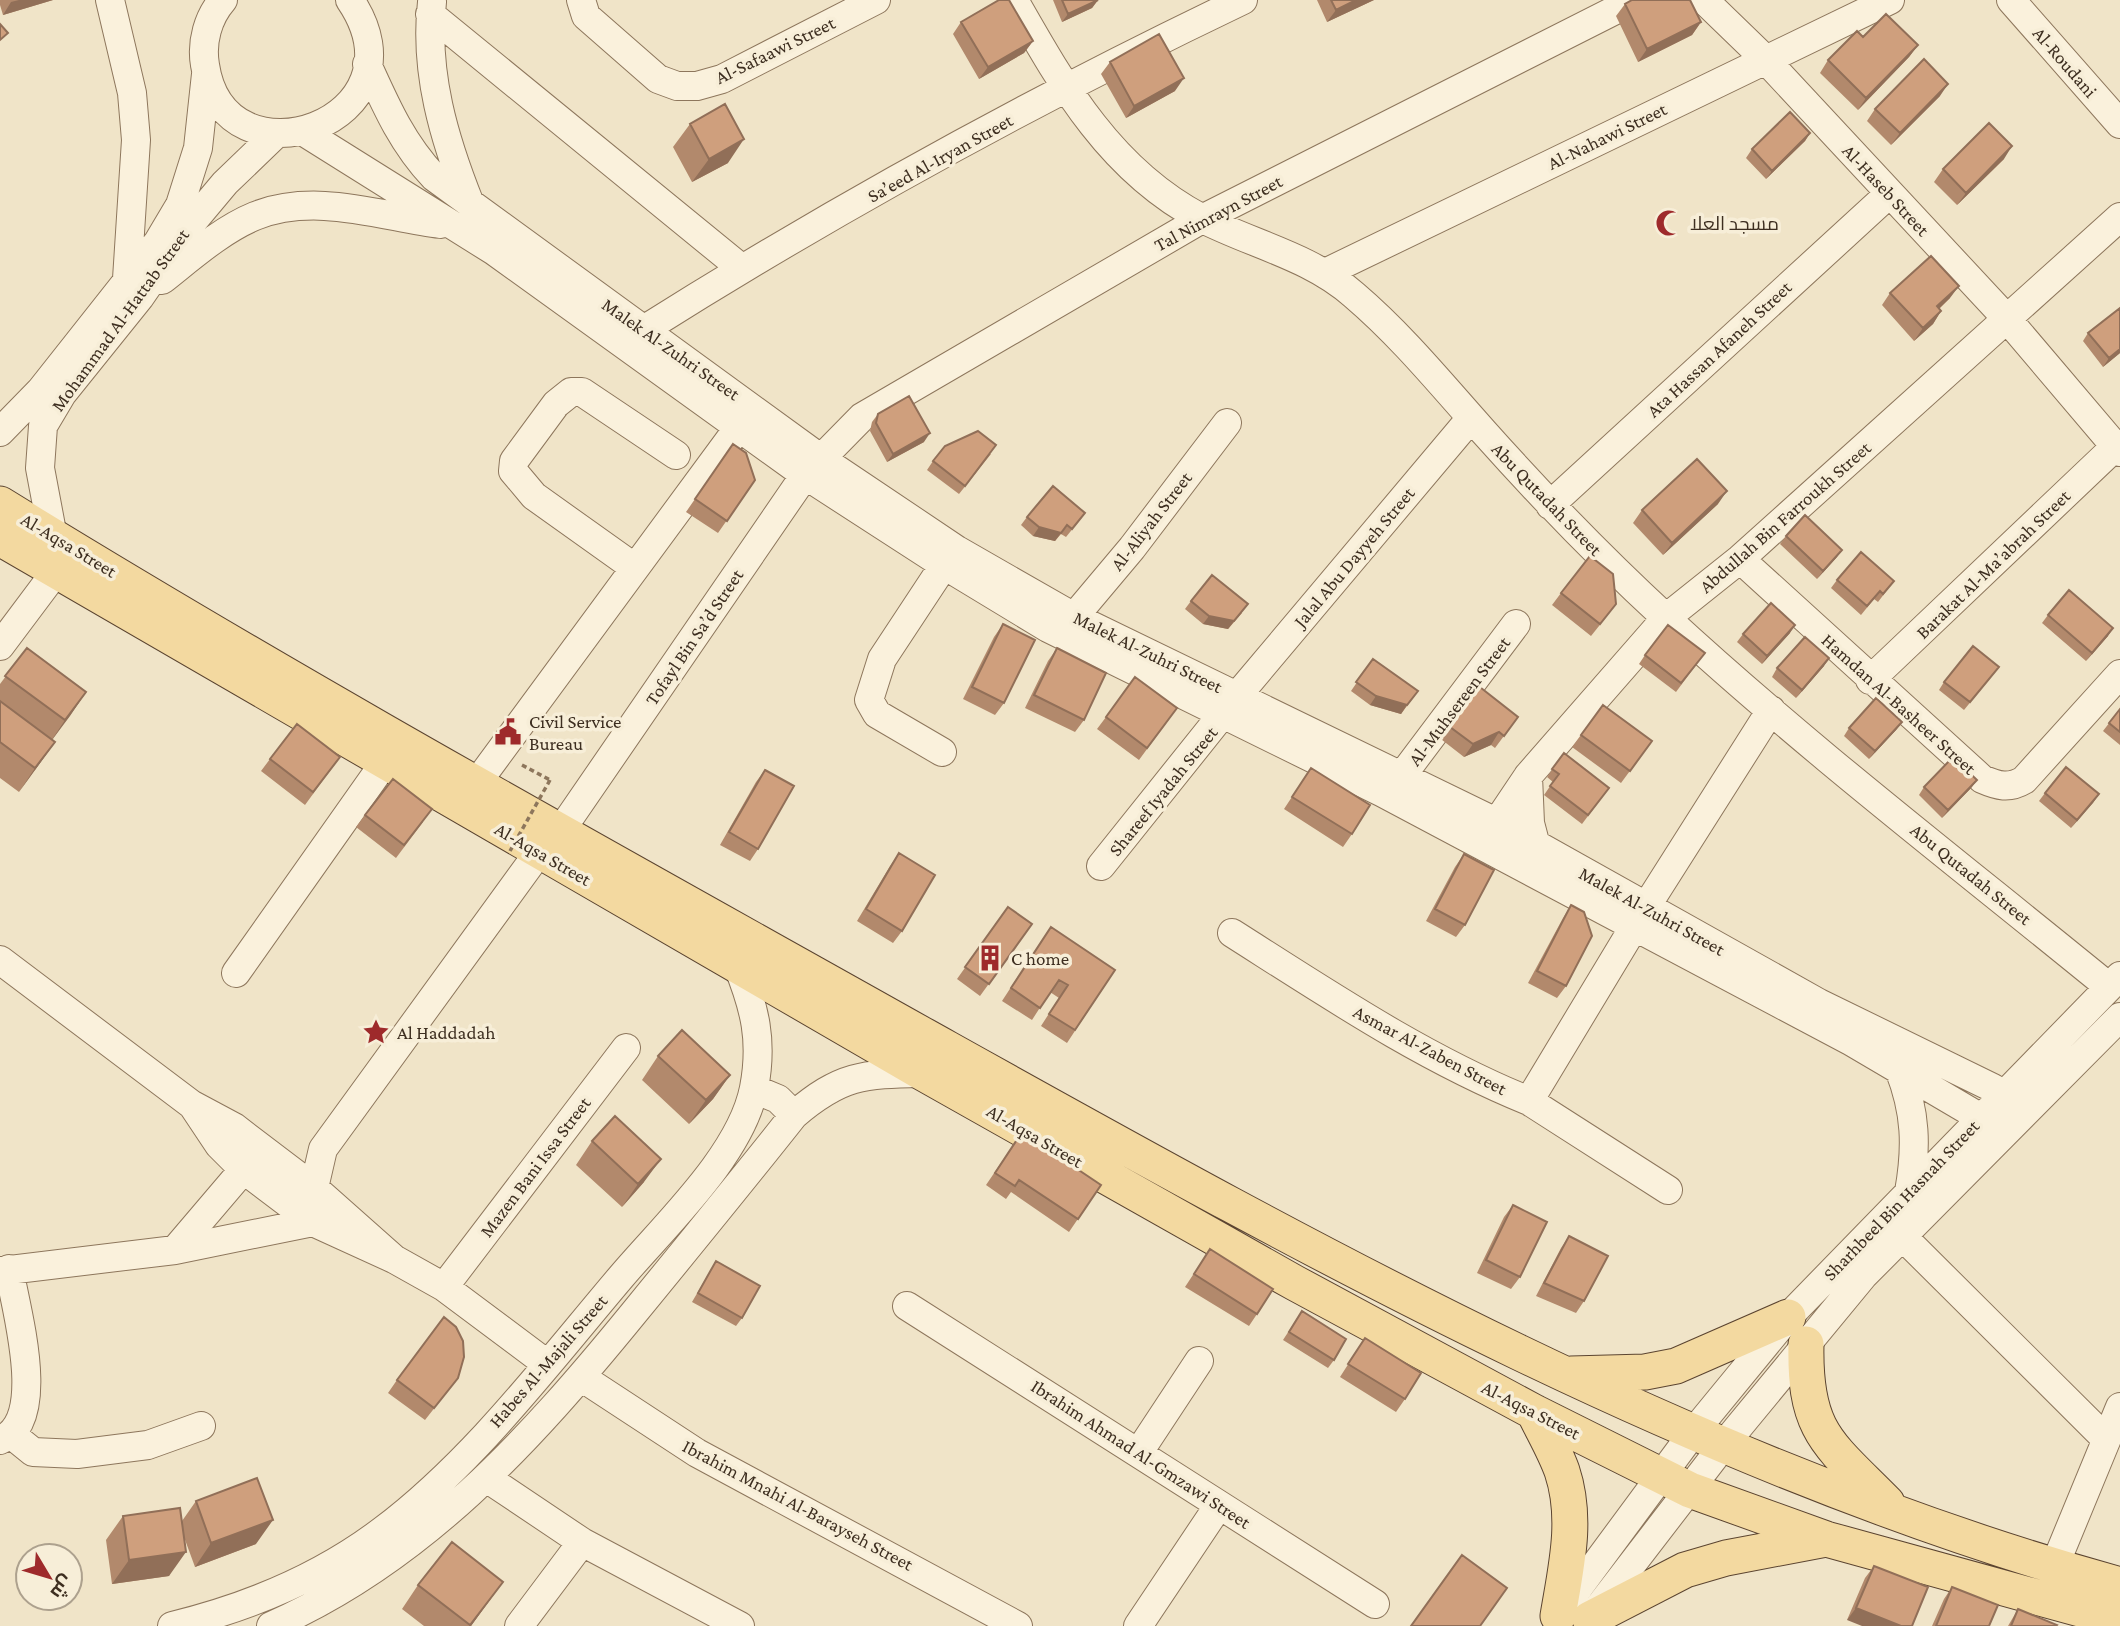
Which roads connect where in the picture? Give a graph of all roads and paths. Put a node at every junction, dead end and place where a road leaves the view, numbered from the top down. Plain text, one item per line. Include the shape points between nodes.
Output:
1 (110, 0) edge
2 (581, 0) edge
3 (876, 0) edge
4 (1014, 0) edge
5 (1242, 0) edge
6 (1635, 0) edge
7 (1704, 0) edge
8 (1890, 0) edge
9 (2011, 0) edge
10 (360, 5) edge
11 (209, 7) edge
12 (431, 7) edge
13 (1765, 59) junction
14 (368, 64) junction
15 (206, 74) junction
16 (1064, 88) junction
17 (2120, 124) edge
18 (304, 132) junction
19 (275, 134) junction
20 (1889, 194) junction
21 (461, 215) junction
22 (2120, 217) edge
23 (1202, 219) junction
24 (741, 268) junction
25 (1325, 273) junction
26 (134, 288) junction
27 (2008, 320) junction
28 (645, 329) junction
29 (1471, 418) junction
30 (1227, 424) dead end
31 (739, 427) junction
32 (0, 432) edge
33 (2118, 449) edge
34 (676, 455) dead end
35 (813, 466) junction
36 (0, 504) edge
37 (1550, 505) junction
38 (0, 538) edge
39 (55, 553) junction
40 (1740, 559) junction
41 (944, 565) junction
42 (635, 568) junction
43 (1074, 617) junction
44 (1666, 618) junction
45 (1516, 624) dead end
46 (0, 646) edge
47 (2120, 674) edge
48 (1870, 680) junction
49 (1231, 706) junction
50 (1771, 710) junction
51 (942, 752) dead end
52 (385, 762) junction
53 (522, 765) dead end
54 (1528, 776) junction
55 (1401, 777) junction
56 (476, 784) junction
57 (1496, 822) junction
58 (536, 846) junction
59 (1482, 846) junction
60 (1535, 846) junction
61 (1101, 866) dead end
62 (1640, 917) junction
63 (1232, 933) dead end
64 (0, 960) edge
65 (737, 964) junction
66 (236, 973) dead end
67 (2115, 982) edge
68 (2120, 1017) edge
69 (626, 1048) dead end
70 (2034, 1065) junction
71 (1899, 1069) junction
72 (1960, 1072) junction
73 (923, 1073) junction
74 (754, 1089) junction
75 (2004, 1094) junction
76 (1529, 1101) junction
77 (2028, 1110) junction
78 (794, 1115) junction
79 (1981, 1117) junction
80 (2005, 1132) junction
81 (323, 1149) junction
82 (253, 1159) junction
83 (285, 1166) junction
84 (1668, 1190) dead end
85 (1909, 1192) junction
86 (319, 1204) junction
87 (1902, 1236) junction
88 (175, 1250) junction
89 (5, 1270) edge
90 (444, 1287) junction
91 (907, 1306) dead end
92 (1797, 1330) junction
93 (1199, 1361) dead end
94 (547, 1364) junction
95 (1561, 1374) junction
96 (581, 1377) junction
97 (2120, 1407) edge
98 (1534, 1412) junction
99 (201, 1426) dead end
100 (6, 1437) edge
101 (2106, 1439) junction
102 (1707, 1441) junction
103 (1139, 1452) junction
104 (488, 1479) junction
105 (1675, 1483) junction
106 (1219, 1504) junction
107 (1894, 1511) junction
108 (1826, 1539) junction
109 (582, 1542) junction
110 (2054, 1567) junction
111 (2120, 1585) edge
112 (1375, 1604) dead end
113 (307, 1616) edge
114 (2120, 1620) edge
115 (1570, 1622) edge
116 (172, 1626) edge
117 (271, 1626) edge
118 (519, 1626) edge
119 (740, 1626) edge
120 (1018, 1626) edge
121 (1138, 1626) edge

1 - 26 street via 132,93 136,140
2 - 3 street, Al-Safaawi Street via 586,16 658,79 677,86 722,79
4 - 16 street, Abu Qutadah Street
5 - 16 street, Sa’eed Al-Iryan Street
6 - 23 street, Tal Nimrayn Street
7 - 13 street, Al-Haseb Street
8 - 13 street, Al-Nahawi Street
9 - 17 street, Al-Roudani
10 - 14 street
11 - 15 street, Mohammad Al-Hattab Street via 203,54
12 - 21 street via 431,68
12 - 24 street
13 - 20 street, Al-Haseb Street
13 - 25 street, Al-Nahawi Street
14 - 18 street via 346,108 327,123
14 - 21 street, Malek Al-Zuhri Street via 410,151
15 - 19 street via 232,115
15 - 26 street, Mohammad Al-Hattab Street via 198,148 180,205
16 - 23 street, Abu Qutadah Street via 1127,166
16 - 24 street, Sa’eed Al-Iryan Street
18 - 19 street
18 - 21 street, Malek Al-Zuhri Street
19 - 26 street, Mohammad Al-Hattab Street via 225,183
20 - 27 street, Al-Haseb Street
20 - 37 street, Ata Hassan Afaneh Street
21 - 26 street via 318,205 284,207 253,217
21 - 28 street, Malek Al-Zuhri Street
21 - 31 street, Malek Al-Zuhri Street via 528,275
22 - 27 street, Abdullah Bin Farroukh Street
23 - 25 street, Abu Qutadah Street
23 - 35 street, Tal Nimrayn Street via 862,417
24 - 28 street, Sa’eed Al-Iryan Street
25 - 29 street, Abu Qutadah Street via 1383,321
26 - 32 street, Mohammad Al-Hattab Street
26 - 39 street, Mohammad Al-Hattab Street via 43,425 40,468
27 - 33 street
27 - 40 street, Abdullah Bin Farroukh Street
28 - 35 street, Malek Al-Zuhri Street
29 - 37 street, Abu Qutadah Street
29 - 49 street, Jalal Abu Dayyeh Street
30 - 43 street, Al-Aliyah Street
31 - 35 street, Malek Al-Zuhri Street
31 - 42 street
33 - 48 street, Barakat Al-Ma’abrah Street
34 - 42 street via 582,393 571,392 556,404 514,461 513,471 534,496
35 - 41 street, Malek Al-Zuhri Street
35 - 43 street, Malek Al-Zuhri Street
35 - 58 street, Tofayl Bin Sa’d Street
36 - 39 main road, Al-Aqsa Street
37 - 44 street, Abu Qutadah Street
38 - 39 main road, Al-Aqsa Street
39 - 46 street
39 - 52 main road, Al-Aqsa Street
39 - 56 main road, Al-Aqsa Street
40 - 44 street, Abdullah Bin Farroukh Street
40 - 48 street, Hamdan Al-Basheer Street
41 - 49 street, Malek Al-Zuhri Street via 1048,628
41 - 51 street via 882,659 869,700 877,714
42 - 56 street
43 - 49 street, Malek Al-Zuhri Street
44 - 50 street, Abu Qutadah Street
44 - 54 street, Abdullah Bin Farroukh Street
45 - 55 street, Al-Muhsereen Street
47 - 48 street, Hamdan Al-Basheer Street via 2024,780 2004,787 1982,779
49 - 55 street, Malek Al-Zuhri Street
49 - 59 street, Malek Al-Zuhri Street
49 - 61 street, Shareef Iyadah Street
50 - 62 street, Asmar Al-Zaben Street
50 - 67 street, Abu Qutadah Street
52 - 58 main road, Al-Aqsa Street
52 - 66 street
53 - 58 path, bridge via 550,780
54 - 57 street, Abdullah Bin Farroukh Street
54 - 60 street
55 - 57 street, Malek Al-Zuhri Street
56 - 58 main road, Al-Aqsa Street
57 - 59 street, Abdullah Bin Farroukh Street
57 - 60 street, Malek Al-Zuhri Street
58 - 65 main road, Al-Aqsa Street
58 - 81 street, Tofayl Bin Sa’d Street
58 - 95 main road, Al-Aqsa Street
59 - 62 street, Malek Al-Zuhri Street
60 - 62 street, Malek Al-Zuhri Street
62 - 71 street, Malek Al-Zuhri Street
62 - 72 street, Malek Al-Zuhri Street
62 - 76 street, Asmar Al-Zaben Street
63 - 76 street, Asmar Al-Zaben Street via 1363,1017 1486,1084
64 - 82 street via 191,1104 219,1146
65 - 73 main road, Al-Aqsa Street
65 - 74 street, Habes Al-Majali Street via 757,1024
67 - 70 street, Sharhbeel Bin Hasnah Street
68 - 77 street, Sharhbeel Bin Hasnah Street
69 - 90 street, Mazen Bani Issa Street
70 - 72 street
70 - 75 street, Sharhbeel Bin Hasnah Street
71 - 79 street, Malek Al-Zuhri Street
71 - 85 street via 1915,1121
72 - 75 street, Malek Al-Zuhri Street
73 - 78 street, Habes Al-Majali Street via 850,1078 830,1087
73 - 98 main road, Al-Aqsa Street
74 - 78 street via 778,1099
74 - 94 street, Habes Al-Majali Street via 739,1128 709,1173
75 - 77 street, Malek Al-Zuhri Street
75 - 79 street, Sharhbeel Bin Hasnah Street
76 - 84 street
77 - 80 street, Sharhbeel Bin Hasnah Street
78 - 96 street, Habes Al-Majali Street
79 - 80 street, Malek Al-Zuhri Street
79 - 85 street, Sharhbeel Bin Hasnah Street
80 - 87 street, Sharhbeel Bin Hasnah Street
81 - 83 street
81 - 86 street
82 - 83 street
82 - 86 street
82 - 88 street
83 - 86 street
85 - 92 street, Sharhbeel Bin Hasnah Street
86 - 88 street
86 - 90 street via 394,1259
87 - 92 street, Sharhbeel Bin Hasnah Street via 1863,1276
87 - 101 street
88 - 89 street
89 - 100 street via 29,1393 22,1419
90 - 94 street
91 - 103 street, Ibrahim Ahmad Al-Gmzawi Street
92 - 95 main road via 1645,1372
92 - 102 street, Sharhbeel Bin Hasnah Street
92 - 107 main road via 1805,1385 1819,1430
93 - 103 street
94 - 116 street, Habes Al-Majali Street via 446,1477 382,1531 321,1570 220,1614
95 - 102 main road, Al-Aqsa Street
96 - 104 street, Habes Al-Majali Street
96 - 120 street, Ibrahim Mnahi Al-Barayseh Street via 697,1453
97 - 101 street
98 - 105 main road, Al-Aqsa Street
98 - 115 main road via 1562,1470 1569,1509
99 - 100 street via 148,1445 78,1454 33,1452
101 - 110 street
102 - 105 street, Sharhbeel Bin Hasnah Street
102 - 107 main road, Al-Aqsa Street
103 - 106 street, Ibrahim Ahmad Al-Gmzawi Street
104 - 109 street
104 - 113 street, Habes Al-Majali Street via 440,1522
105 - 108 main road, Al-Aqsa Street
105 - 115 street, Sharhbeel Bin Hasnah Street
106 - 112 street, Ibrahim Ahmad Al-Gmzawi Street
106 - 121 street
107 - 110 main road, Al-Aqsa Street
108 - 114 main road, Al-Aqsa Street
108 - 115 main road via 1685,1570
109 - 118 street
109 - 119 street
110 - 111 main road, Al-Aqsa Street
113 - 117 street, Habes Al-Majali Street

